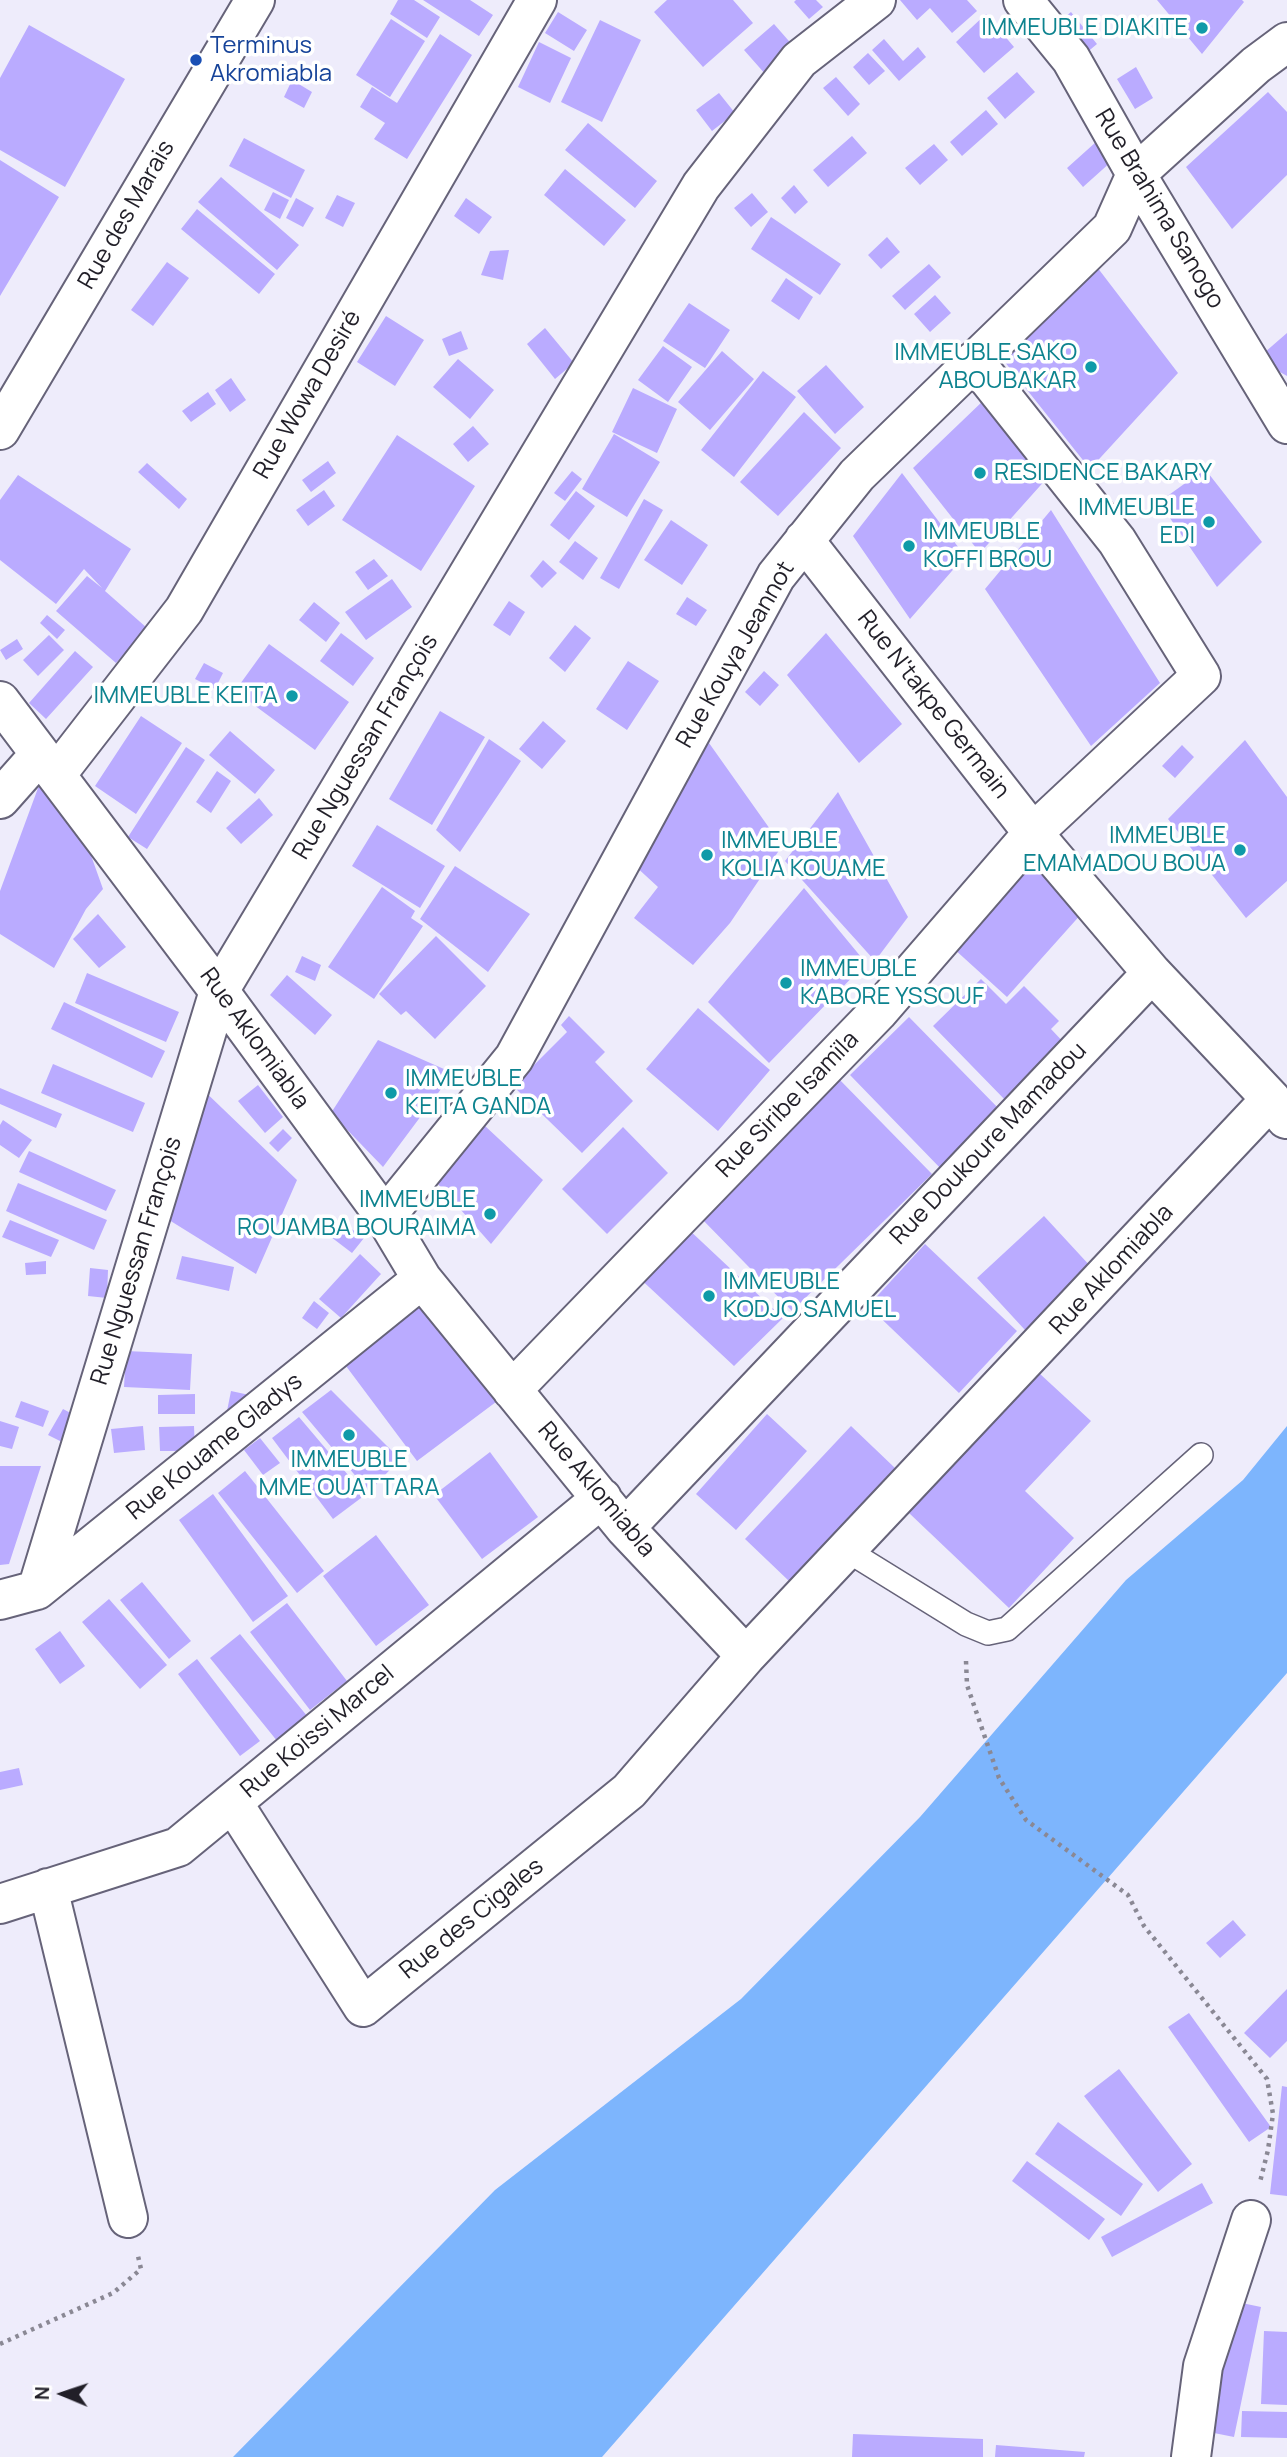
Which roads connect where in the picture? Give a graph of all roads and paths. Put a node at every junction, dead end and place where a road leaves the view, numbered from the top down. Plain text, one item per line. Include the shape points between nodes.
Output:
1 (255, 0) edge
2 (537, 0) edge
3 (876, 0) edge
4 (1023, 0) edge
5 (1287, 42) edge
6 (1136, 174) junction
7 (974, 361) junction
8 (1287, 424) edge
9 (0, 430) edge
10 (804, 540) junction
11 (0, 701) edge
12 (48, 764) junction
13 (0, 799) edge
14 (1033, 833) junction
15 (1152, 973) junction
16 (219, 991) junction
17 (1279, 1110) edge
18 (385, 1217) junction
19 (422, 1279) junction
20 (512, 1390) junction
21 (1201, 1455) dead end
22 (601, 1498) junction
23 (625, 1528) junction
24 (848, 1551) junction
25 (37, 1590) junction
26 (0, 1600) edge
27 (966, 1624) junction
28 (746, 1656) junction
29 (233, 1803) junction
30 (48, 1888) junction
31 (0, 1904) edge
32 (128, 2218) joint
33 (1251, 2220) joint
34 (0, 2344) edge
35 (1191, 2457) edge

1 - 9 street, Rue des Marais
2 - 12 street, Rue Wowa Desiré via 184,610
3 - 16 street, Rue Nguessan François via 799,60 701,186
4 - 6 street, Rue Brahima Sanogo via 1071,59
5 - 6 street, Rue Kouya Jeannot
6 - 7 street, Rue Kouya Jeannot via 1112,228
6 - 8 street, Rue Brahima Sanogo
7 - 10 street, Rue Kouya Jeannot via 857,475
7 - 14 street, Rue Siribe Isamïla via 1117,541 1202,676
10 - 14 street, Rue N'takpe Germain
10 - 18 street, Rue Kouya Jeannot via 776,576 514,1058
11 - 12 street, Rue Aklomiabla
12 - 13 street, Rue Wowa Desiré
12 - 16 street, Rue Aklomiabla
14 - 15 street, Rue N'takpe Germain
14 - 20 street, Rue Siribe Isamïla via 878,1013
15 - 17 street, Rue N'takpe Germain
15 - 23 street, Rue Doukoure Mamadou
16 - 18 street, Rue Aklomiabla
16 - 25 street, Rue Nguessan François
17 - 24 street, Rue Aklomiabla
18 - 19 street, Rue Aklomiabla
19 - 20 street, Rue Aklomiabla
19 - 25 street, Rue Kouame Gladys
20 - 22 street, Rue Aklomiabla
21 - 27 lane via 1007,1629 988,1633
22 - 23 street, Rue Aklomiabla
22 - 29 street, Rue Koissi Marcel
23 - 28 street, Rue Aklomiabla
24 - 27 lane
24 - 28 street, Rue Aklomiabla
25 - 26 street, Rue Kouame Gladys
27 - 33 path via 967,1685 999,1778 1026,1820 1128,1895 1144,1926 1267,2079 1273,2115
28 - 29 street, Rue des Cigales via 629,1791 363,2007
29 - 30 street, Rue Koissi Marcel via 178,1847
30 - 31 street, Rue Koissi Marcel
30 - 32 street
32 - 34 path via 141,2269 113,2293
33 - 35 street via 1203,2366

